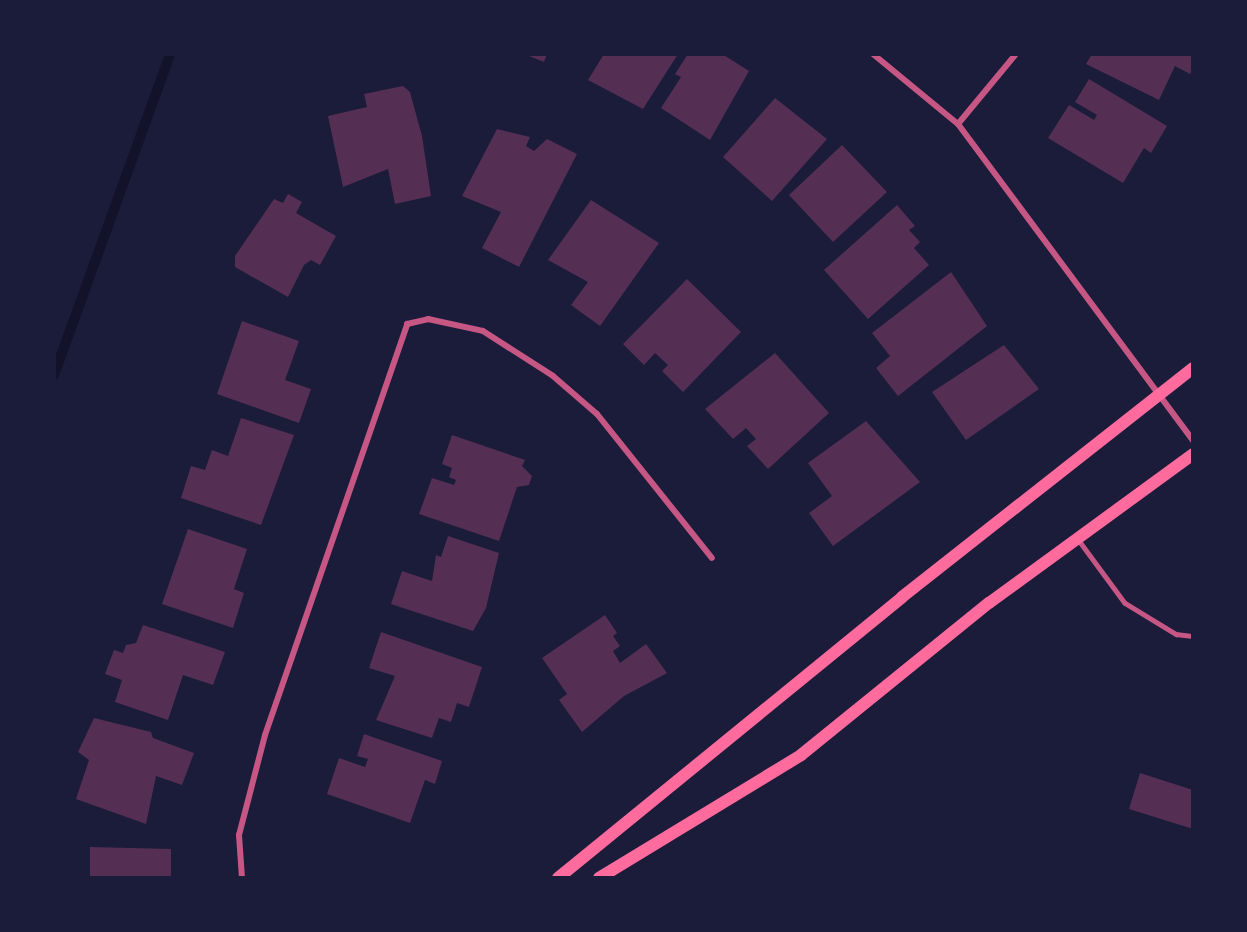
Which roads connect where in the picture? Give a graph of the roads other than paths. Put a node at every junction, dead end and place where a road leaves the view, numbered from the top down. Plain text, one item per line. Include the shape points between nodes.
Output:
1 (873, 54) edge
2 (1016, 54) edge
3 (958, 124) junction
4 (1193, 368) edge
5 (1156, 395) junction
6 (1193, 441) edge
7 (1193, 454) edge
8 (1077, 538) junction
9 (712, 558) dead end
10 (1193, 636) edge
11 (242, 878) edge
12 (558, 878) edge
13 (599, 878) edge

1 - 3 street
2 - 3 street
3 - 5 street
4 - 5 main road
5 - 6 street
5 - 12 main road
7 - 8 main road
8 - 10 lane via 1125,603 1176,634
8 - 13 main road via 801,755
9 - 11 street via 597,414 553,376 483,331 428,319 407,324 395,345 265,735 239,835

